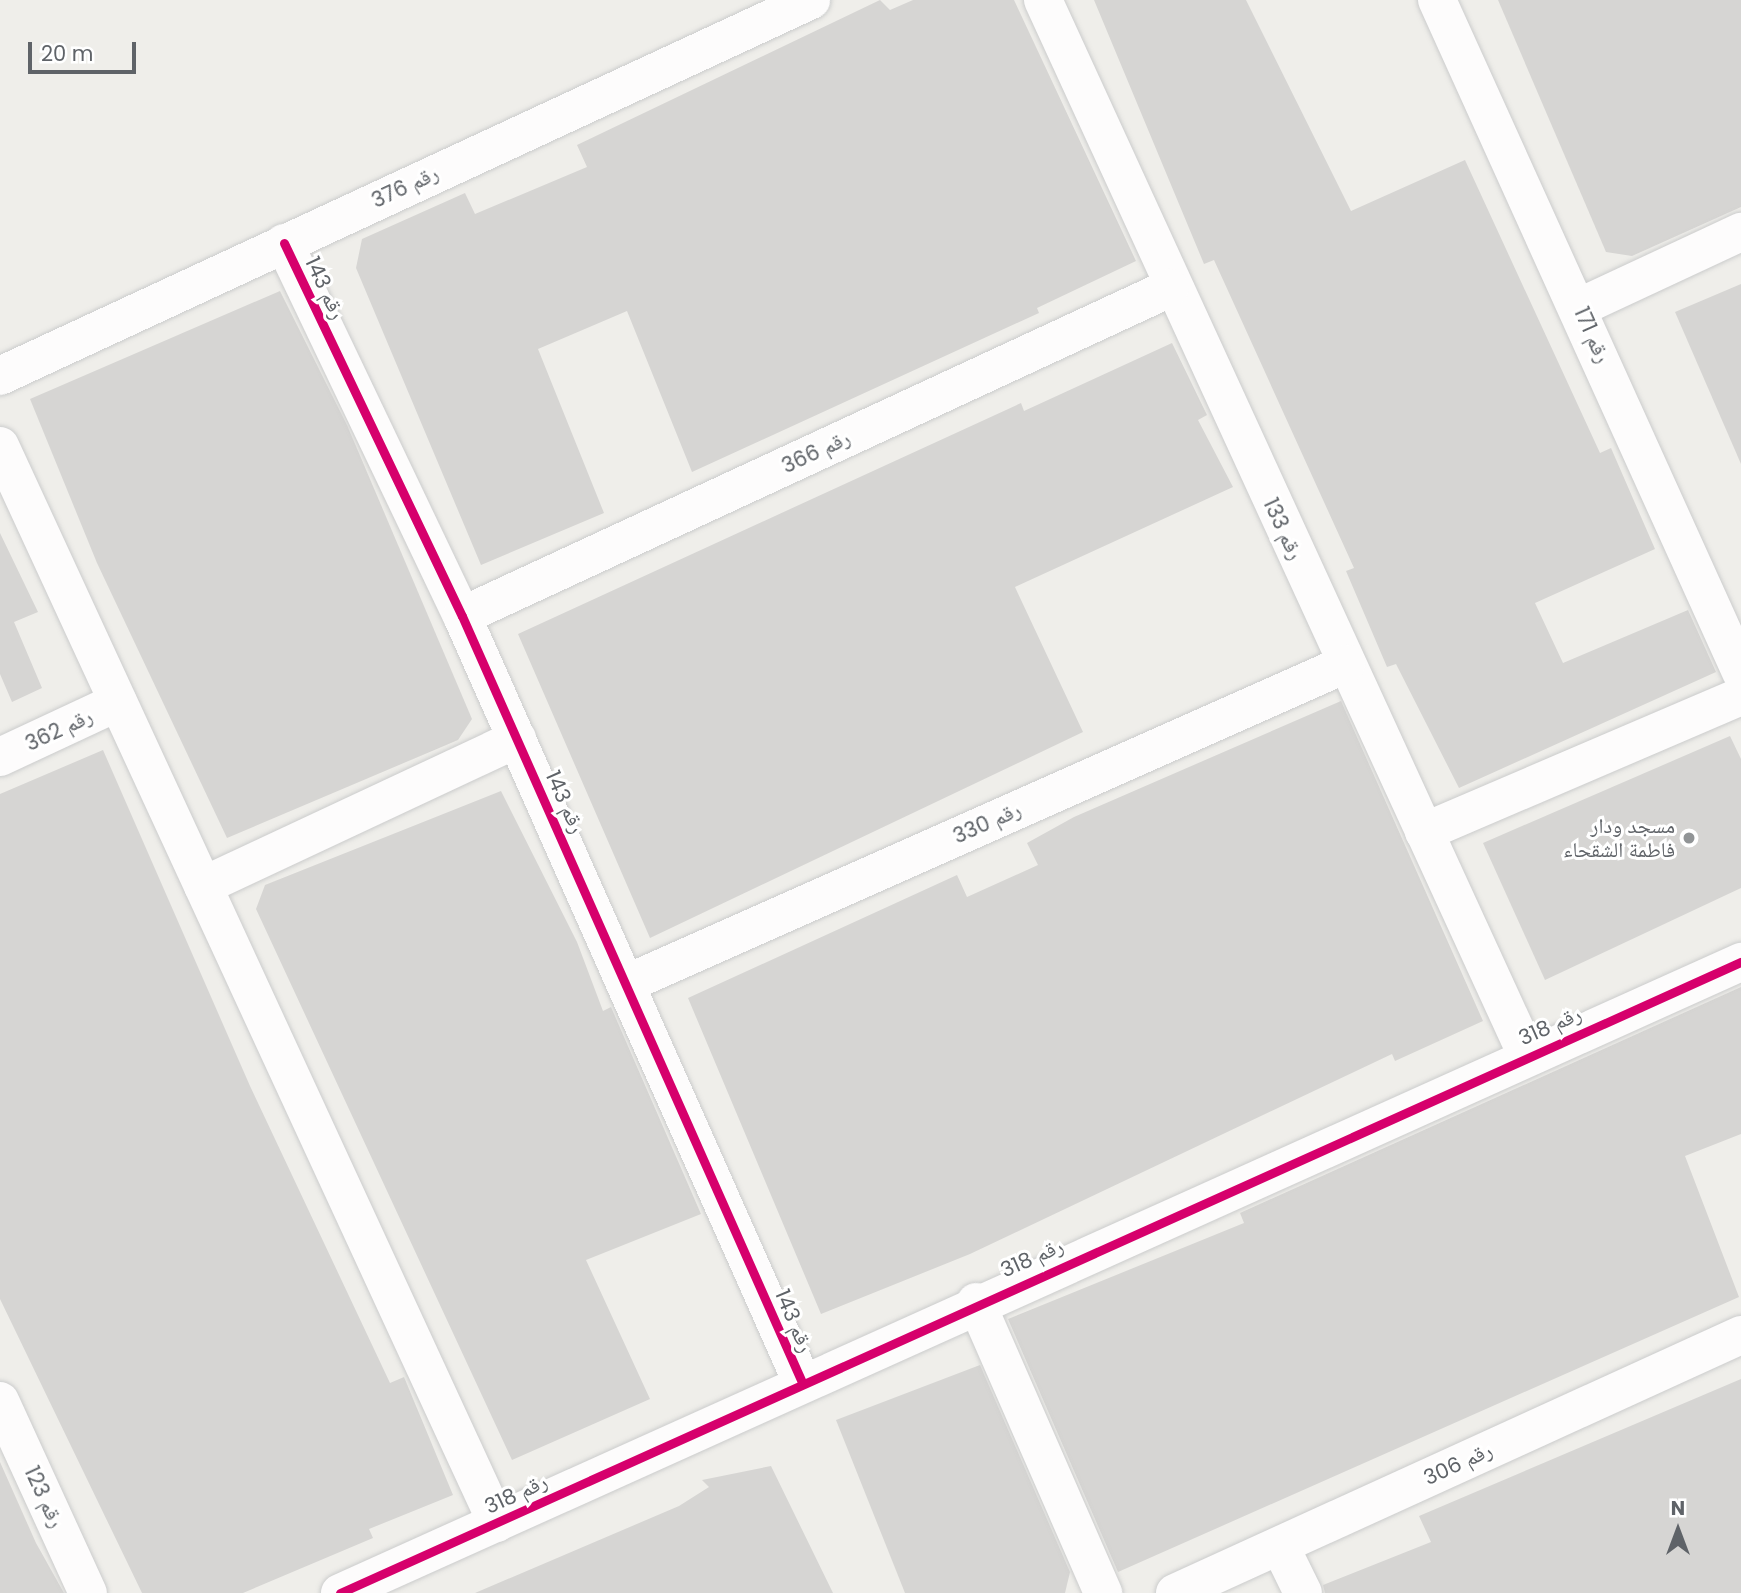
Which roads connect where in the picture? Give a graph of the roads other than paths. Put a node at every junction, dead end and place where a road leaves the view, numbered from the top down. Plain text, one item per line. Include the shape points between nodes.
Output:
1 (811, 0) edge
2 (1043, 0) edge
3 (1437, 0) edge
4 (1741, 232) edge
5 (284, 243) junction
6 (1170, 288) junction
7 (1580, 307) junction
8 (0, 376) edge
9 (0, 446) edge
10 (462, 616) junction
11 (1346, 664) junction
12 (1741, 672) edge
13 (1741, 696) edge
14 (118, 702) junction
15 (517, 740) junction
16 (0, 757) edge
17 (1424, 832) junction
18 (203, 886) junction
19 (1741, 961) edge
20 (628, 983) junction
21 (1527, 1055) junction
22 (976, 1302) junction
23 (1741, 1335) edge
24 (800, 1380) junction
25 (0, 1401) edge
26 (497, 1523) junction
27 (1280, 1546) junction
28 (88, 1593) edge
29 (340, 1593) edge
30 (1103, 1593) edge
31 (1175, 1593) edge
32 (1303, 1593) edge

1 - 5 street, رقم 376
2 - 6 street, رقم 133
3 - 7 street, رقم 171
4 - 7 street
5 - 8 street, رقم 376
5 - 10 street, رقم 143
6 - 10 street, رقم 366
6 - 11 street, رقم 133
7 - 12 street, رقم 171
9 - 14 street
10 - 15 street, رقم 143
11 - 17 street, رقم 133
11 - 20 street, رقم 330
13 - 17 street
14 - 16 street, رقم 362
14 - 18 street
15 - 18 street
15 - 20 street, رقم 143
17 - 21 street, رقم 133
18 - 26 street
19 - 21 street, رقم 318
20 - 24 street, رقم 143
21 - 22 street, رقم 318
22 - 24 street, رقم 318
22 - 30 street
23 - 27 street, رقم 306
24 - 26 street, رقم 318
25 - 28 street, رقم 123
26 - 29 street, رقم 318
27 - 31 street, رقم 306
27 - 32 street

